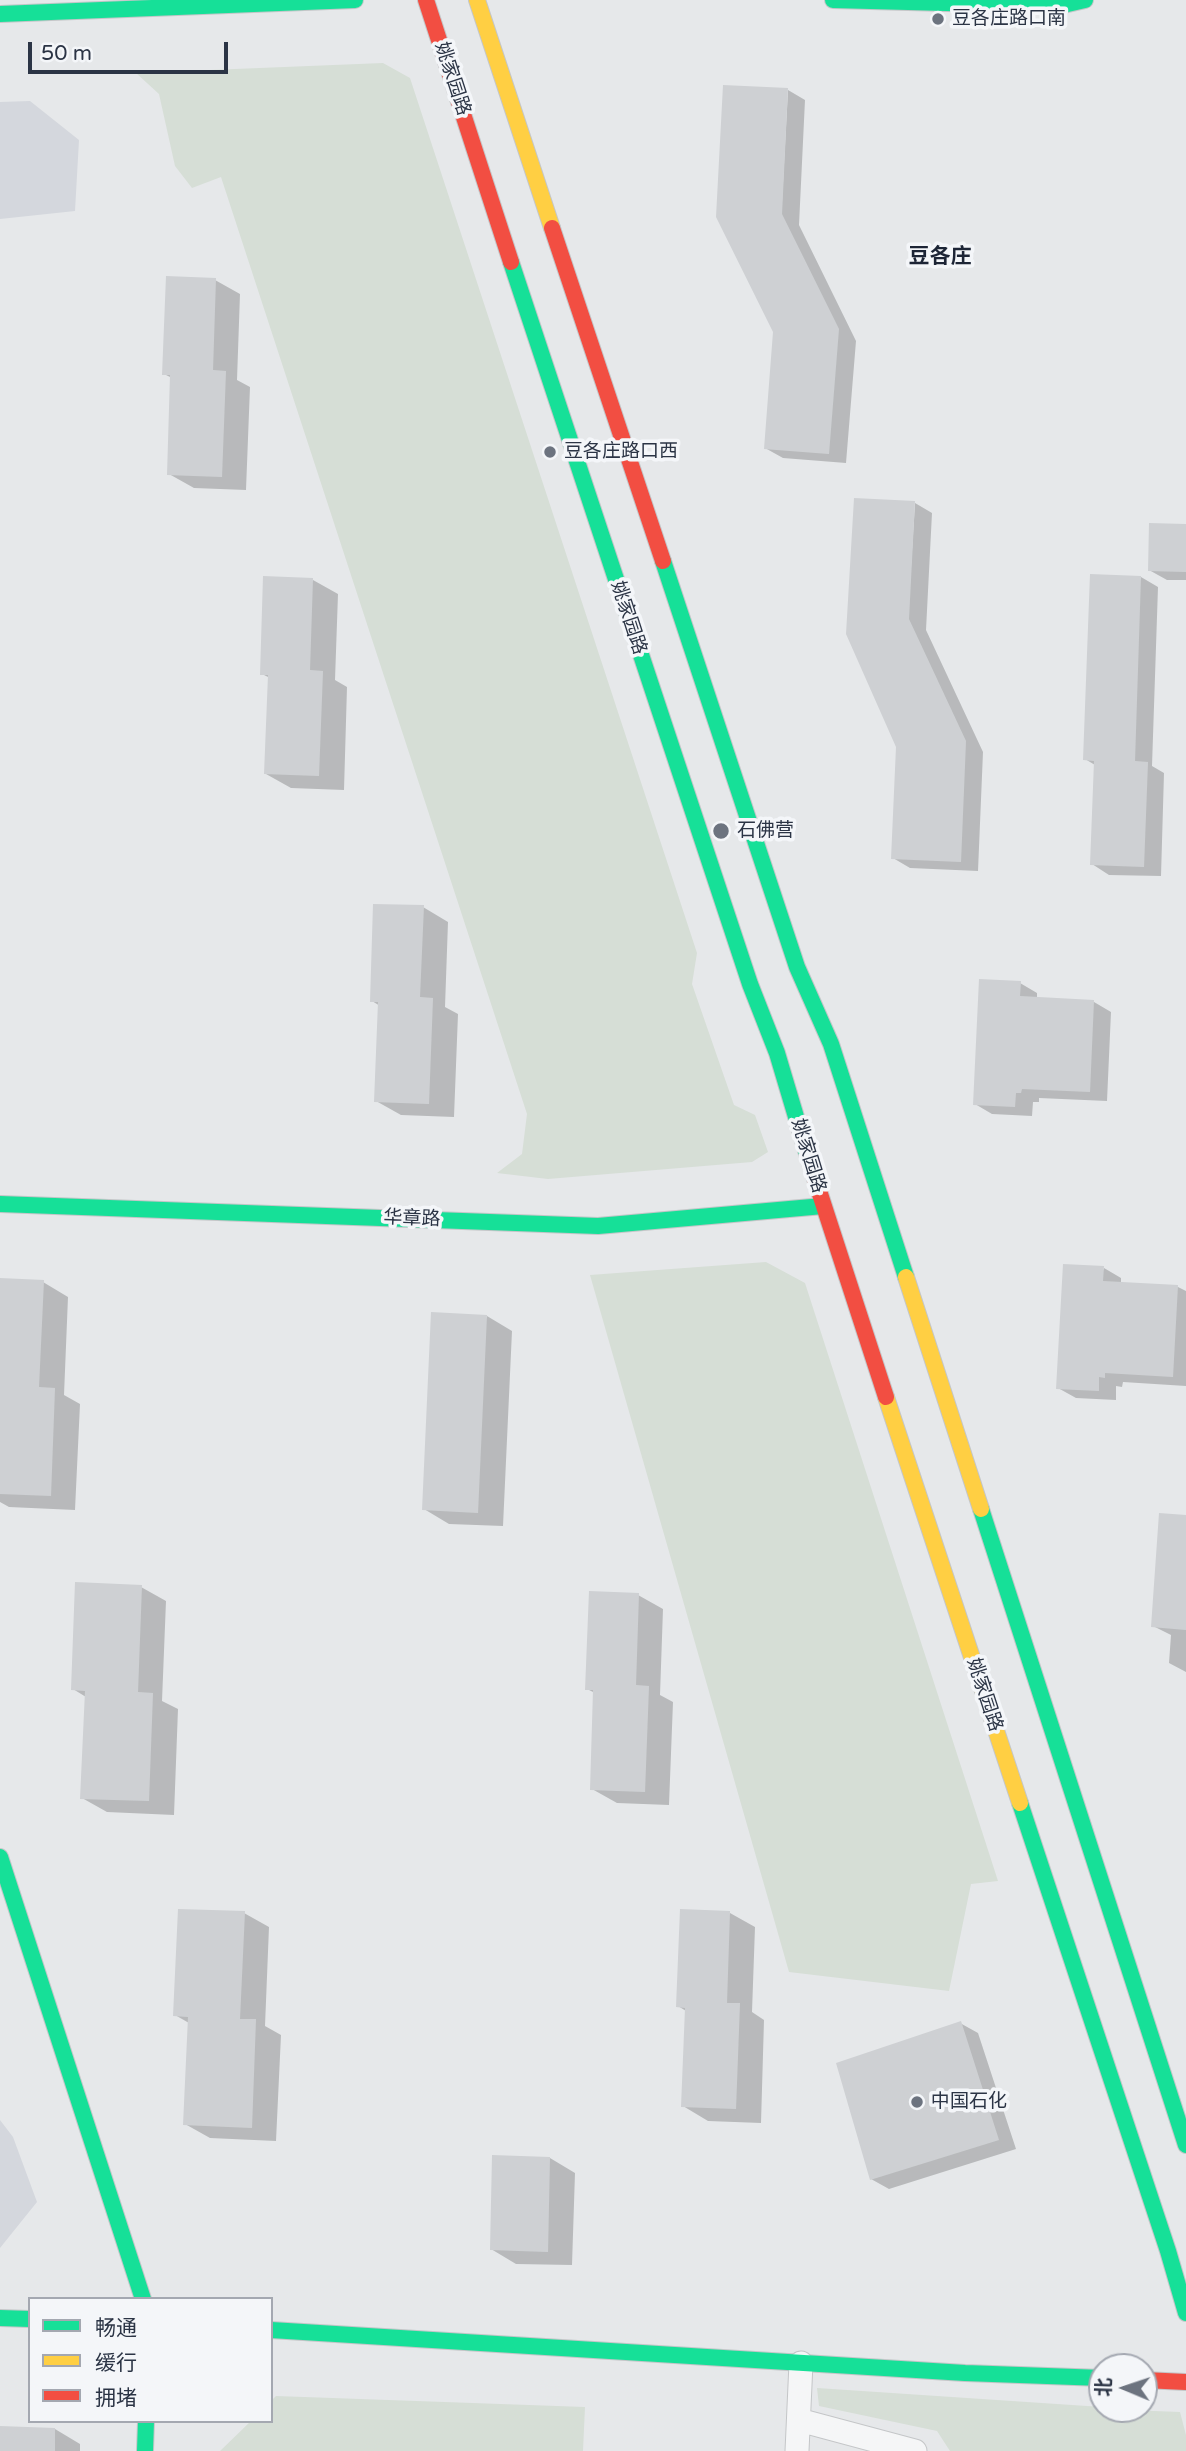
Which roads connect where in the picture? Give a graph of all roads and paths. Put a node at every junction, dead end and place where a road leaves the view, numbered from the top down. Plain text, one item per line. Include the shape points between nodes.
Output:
1 (355, 0) edge
2 (426, 0) edge
3 (477, 0) edge
4 (834, 0) edge
5 (1085, 0) edge
6 (0, 14) edge
7 (0, 1203) edge
8 (823, 1206) junction
9 (0, 1857) edge
10 (1186, 2145) edge
11 (142, 2297) edge
12 (1186, 2313) edge
13 (0, 2318) edge
14 (28, 2319) edge
15 (273, 2330) edge
16 (801, 2363) junction
17 (1088, 2377) edge
18 (1158, 2381) edge
19 (1186, 2382) edge
20 (799, 2420) junction
21 (146, 2423) edge
22 (145, 2451) edge
23 (797, 2451) edge
24 (915, 2451) edge

1 - 6 main road
2 - 8 main road, 姚家园路 via 580,474 777,1053
3 - 10 main road via 797,967 831,1044
4 - 5 main road via 1059,6
7 - 8 main road, 华章路 via 598,1226
8 - 12 main road, 姚家园路
9 - 11 main road
13 - 14 main road
15 - 16 main road
16 - 17 main road
16 - 20 street
18 - 19 main road
20 - 23 street
20 - 24 street
21 - 22 main road

